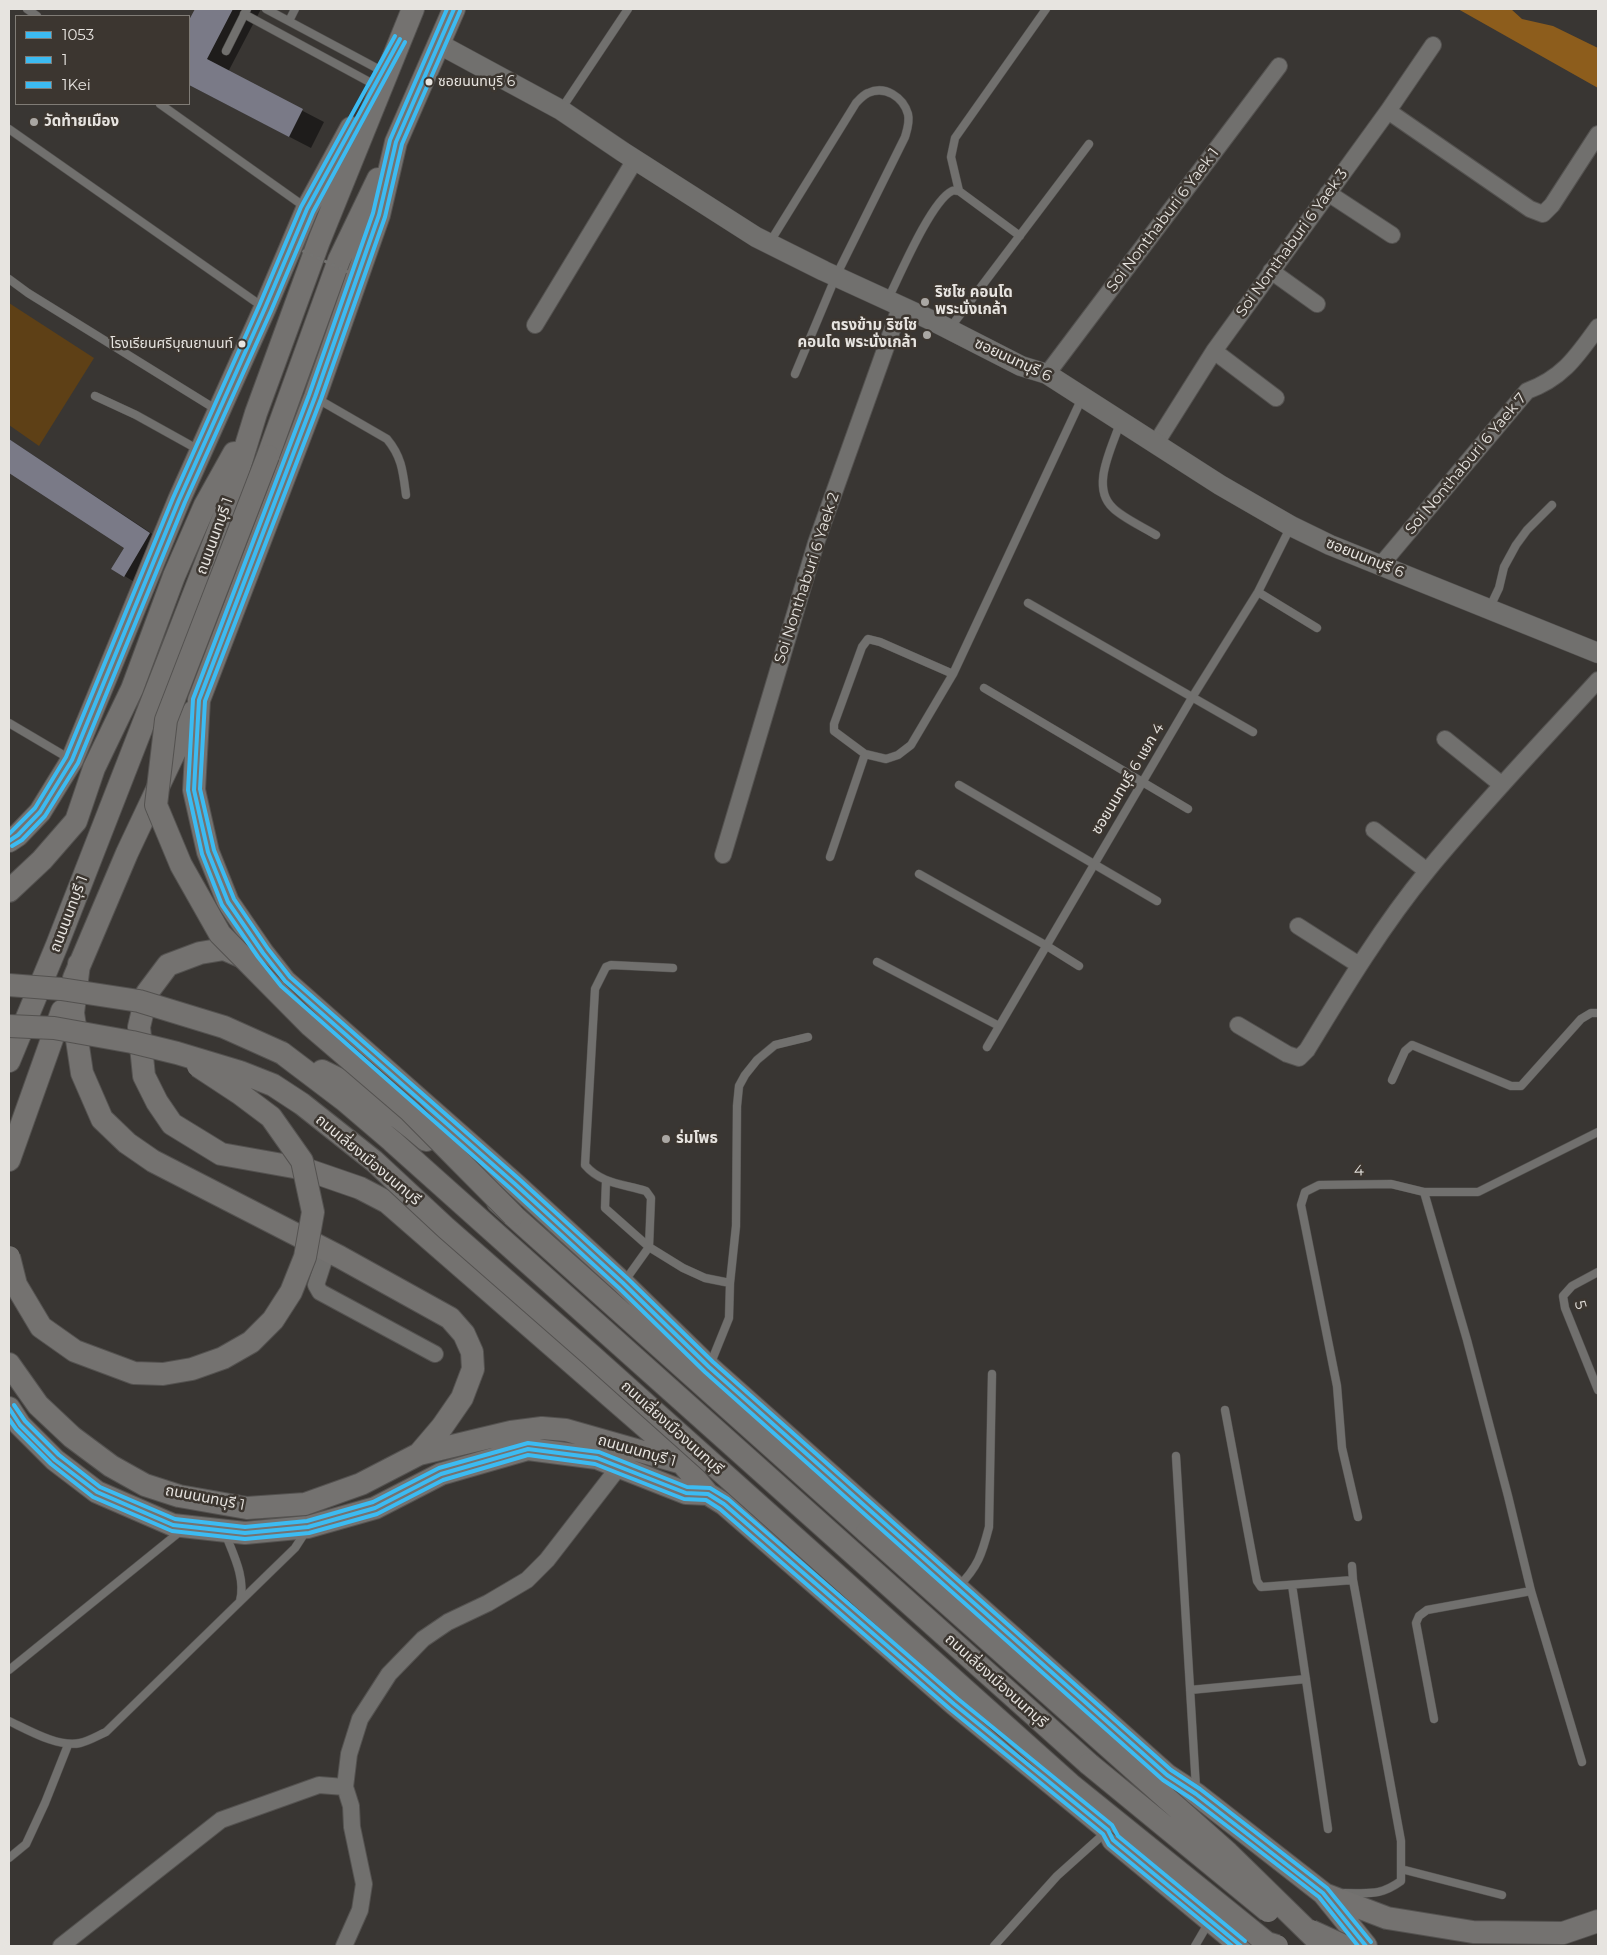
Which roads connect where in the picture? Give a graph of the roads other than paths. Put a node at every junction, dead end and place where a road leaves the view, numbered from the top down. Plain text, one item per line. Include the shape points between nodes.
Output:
1 (266, 9) edge
2 (295, 9) edge
3 (413, 9) edge
4 (454, 9) edge
5 (628, 9) edge
6 (1046, 9) edge
7 (245, 12) edge
8 (289, 21) junction
9 (399, 41) junction
10 (438, 44) junction
11 (1433, 45) dead end
12 (226, 51) dead end
13 (1279, 66) dead end
14 (379, 78) junction
15 (161, 105) edge
16 (561, 110) junction
17 (1388, 111) junction
18 (9, 129) edge
19 (1598, 134) edge
20 (396, 142) junction
21 (1089, 144) dead end
22 (635, 160) junction
23 (959, 191) junction
24 (1328, 193) junction
25 (307, 209) junction
26 (1392, 235) dead end
27 (1020, 236) junction
28 (770, 242) junction
29 (1271, 271) junction
30 (836, 276) junction
31 (9, 279) edge
32 (894, 302) junction
33 (1317, 304) dead end
34 (265, 308) junction
35 (535, 325) dead end
36 (1598, 328) edge
37 (950, 329) junction
38 (1214, 351) junction
39 (794, 374) dead end
40 (1047, 374) junction
41 (95, 396) dead end
42 (314, 397) junction
43 (1082, 398) junction
44 (1276, 398) dead end
45 (219, 411) junction
46 (256, 413) junction
47 (1120, 421) junction
48 (1156, 444) junction
49 (201, 451) junction
50 (406, 495) dead end
51 (1552, 505) dead end
52 (1291, 526) junction
53 (1156, 535) dead end
54 (1380, 566) junction
55 (1258, 592) junction
56 (1028, 603) dead end
57 (1489, 609) junction
58 (1317, 628) dead end
59 (1598, 653) edge
60 (953, 674) junction
61 (1598, 680) edge
62 (984, 688) dead end
63 (1193, 696) junction
64 (199, 700) junction
65 (9, 723) edge
66 (1253, 732) dead end
67 (1445, 739) dead end
68 (865, 754) junction
69 (72, 760) junction
70 (1143, 781) junction
71 (959, 785) dead end
72 (1502, 785) junction
73 (1188, 808) dead end
74 (1374, 830) dead end
75 (9, 841) edge
76 (723, 855) dead end
77 (830, 857) dead end
78 (1094, 863) junction
79 (1427, 871) junction
80 (919, 874) dead end
81 (9, 891) edge
82 (1157, 902) dead end
83 (1298, 926) dead end
84 (1047, 946) junction
85 (877, 962) dead end
86 (79, 964) junction
87 (1359, 965) junction
88 (1080, 966) dead end
89 (673, 968) dead end
90 (285, 981) junction
91 (9, 985) edge
92 (1598, 1013) edge
93 (1238, 1025) dead end
94 (9, 1026) edge
95 (999, 1026) junction
96 (808, 1036) dead end
97 (987, 1047) dead end
98 (177, 1053) junction
99 (282, 1053) junction
100 (9, 1061) edge
101 (1392, 1080) dead end
102 (1598, 1132) edge
103 (9, 1160) edge
104 (606, 1181) junction
105 (1424, 1192) junction
106 (513, 1215) junction
107 (649, 1248) junction
108 (327, 1251) junction
109 (9, 1257) edge
110 (1598, 1272) edge
111 (730, 1283) junction
112 (623, 1284) junction
113 (435, 1354) dead end
114 (9, 1364) edge
115 (709, 1367) junction
116 (992, 1374) dead end
117 (1598, 1390) edge
118 (9, 1408) edge
119 (1225, 1410) dead end
120 (419, 1454) junction
121 (1176, 1456) dead end
122 (682, 1463) junction
123 (618, 1467) junction
124 (708, 1494) junction
125 (1358, 1517) dead end
126 (187, 1526) junction
127 (308, 1527) junction
128 (224, 1530) junction
129 (1352, 1566) dead end
130 (1353, 1580) junction
131 (1292, 1585) junction
132 (957, 1589) junction
133 (1531, 1592) junction
134 (239, 1602) junction
135 (9, 1670) edge
136 (1306, 1679) junction
137 (1190, 1690) junction
138 (1434, 1718) dead end
139 (9, 1721) edge
140 (68, 1744) junction
141 (1582, 1762) dead end
142 (1166, 1775) junction
143 (345, 1786) junction
144 (1196, 1794) junction
145 (1328, 1828) dead end
146 (1111, 1835) junction
147 (9, 1858) edge
148 (1401, 1869) junction
149 (1323, 1894) junction
150 (1502, 1895) dead end
151 (1211, 1919) junction
152 (1598, 1921) edge
153 (1530, 1940) edge
154 (1272, 1945) edge
155 (61, 1946) edge
156 (344, 1946) edge
157 (994, 1946) edge
158 (1195, 1946) edge
159 (1241, 1946) edge
160 (1323, 1946) edge
161 (1344, 1946) edge
162 (1366, 1946) edge
163 (1473, 1946) edge

1 - 8 lane
2 - 8 lane
3 - 9 main road, ถนนนนทบุรี 1
4 - 10 main road
5 - 16 lane
6 - 23 lane via 956,138 951,157
7 - 12 lane
7 - 14 lane
8 - 14 lane
9 - 14 main road
9 - 46 main road, ถนนนนทบุรี 1 via 319,241
10 - 16 street, ซอยนนทบุรี 6
10 - 20 main road
11 - 17 street, Soi Nonthaburi 6 Yaek 3
13 - 40 street, Soi Nonthaburi 6 Yaek 1
14 - 25 main road
15 - 25 lane
16 - 22 street, ซอยนนทบุรี 6
17 - 19 street via 1530,209 1543,214
17 - 24 street, Soi Nonthaburi 6 Yaek 3
18 - 34 lane
20 - 42 main road via 379,215
20 - 106 main road, bridge via 339,260 268,456 166,720 156,806 181,865 220,934 311,1026 410,1111
21 - 27 lane
22 - 28 street, ซอยนนทบุรี 6 via 756,237
22 - 35 street
23 - 27 lane
23 - 32 lane via 952,191 925,223
24 - 26 street
24 - 29 street, Soi Nonthaburi 6 Yaek 3
25 - 34 main road
27 - 37 lane
28 - 30 street, ซอยนนทบุรี 6
28 - 30 lane via 856,103 866,93 879,90 895,95 908,114 905,137
29 - 33 street
29 - 38 street, Soi Nonthaburi 6 Yaek 3
30 - 32 street, ซอยนนทบุรี 6
30 - 39 lane
31 - 45 lane
32 - 37 street, ซอยนนทบุรี 6
32 - 76 street, Soi Nonthaburi 6 Yaek 2 via 816,543
34 - 45 main road
36 - 54 street, Soi Nonthaburi 6 Yaek 7 via 1573,362 1542,386 1527,391
37 - 40 street, ซอยนนทบุรี 6 via 1021,366
38 - 44 street
38 - 48 street, Soi Nonthaburi 6 Yaek 3
40 - 43 street, ซอยนนทบุรี 6
41 - 49 lane
42 - 50 lane via 387,439 401,462
42 - 64 main road
43 - 47 street, ซอยนนทบุรี 6
43 - 60 lane
45 - 49 main road
46 - 81 main road via 205,505 174,576 132,689 94,768 76,821
46 - 100 main road, ถนนนนทบุรี 1 via 225,514
47 - 48 street, ซอยนนทบุรี 6
47 - 53 lane via 1102,480 1102,493 1112,508
48 - 52 street, ซอยนนทบุรี 6
49 - 69 main road
51 - 57 lane via 1516,545 1504,567
52 - 54 street, ซอยนนทบุรี 6
52 - 55 lane, ซอยนนทบุรี 6 แยก 4
54 - 57 street, ซอยนนทบุรี 6
55 - 58 lane
55 - 63 lane, ซอยนนทบุรี 6 แยก 4
56 - 63 lane
57 - 59 street, ซอยนนทบุรี 6
60 - 68 lane via 911,745 898,755 886,758
60 - 68 lane via 868,639 834,724 834,731
61 - 72 street
62 - 70 lane
63 - 66 lane
63 - 70 lane, ซอยนนทบุรี 6 แยก 4
64 - 86 main road
64 - 90 main road via 194,790 208,852 228,902
65 - 69 lane
67 - 72 street
68 - 77 lane
69 - 75 main road via 40,812
70 - 73 lane
70 - 78 lane, ซอยนนทบุรี 6 แยก 4
71 - 78 lane
72 - 79 street
74 - 79 street
78 - 82 lane
78 - 84 lane, ซอยนนทบุรี 6 แยก 4
79 - 87 street
80 - 84 lane
83 - 87 street
84 - 88 lane
84 - 95 lane, ซอยนนทบุรี 6 แยก 4
85 - 95 lane
86 - 103 main road
86 - 108 main road via 73,1012 82,1072 102,1119 127,1143 153,1161
87 - 93 street via 1299,1058
89 - 104 lane via 610,965 595,988 585,1165 592,1174
90 - 112 main road
90 - 122 main road via 252,960 224,949 200,953 168,965 147,993 138,1027 144,1076 172,1124 220,1154 305,1169 360,1188 387,1202 673,1451
91 - 99 main road, bridge via 139,1001 224,1027
92 - 101 lane via 1590,1013 1581,1019 1521,1086 1510,1086 1412,1045 1405,1052
94 - 98 main road, ถนนเลี่ยงเมืองนนทบุรี, bridge via 54,1028
95 - 97 lane, ซอยนนทบุรี 6 แยก 4
96 - 111 lane via 775,1045 744,1075 739,1086 736,1226
98 - 109 main road, bridge via 271,1118 302,1161 313,1212 305,1257 291,1292 273,1320 251,1342 223,1358 192,1369 163,1374 134,1373 75,1351 40,1327 16,1285
98 - 154 main road, ถนนเลี่ยงเมืองนนทบุรี, bridge via 240,1072 273,1086 302,1104 374,1160 446,1228 1070,1784
99 - 106 main road, bridge via 353,1086 406,1122
99 - 161 main road, ถนนเลี่ยงเมืองนนทบุรี, bridge via 392,1141 1089,1764 1271,1913
102 - 105 lane, 4 via 1478,1192
104 - 107 lane via 605,1208
104 - 107 lane via 646,1191 651,1198
105 - 125 lane, 4 via 1391,1184 1319,1185 1305,1192 1302,1205 1337,1386 1342,1448
105 - 133 lane via 1470,1350
106 - 160 main road, bridge via 1228,1853
107 - 111 lane via 705,1278
107 - 112 lane
108 - 113 street via 317,1278 320,1292
108 - 120 main road via 450,1318 464,1334 472,1352 473,1369 462,1398
110 - 117 lane, 5 via 1572,1286 1563,1296
111 - 115 lane via 729,1318
112 - 115 main road
114 - 120 main road, ถนนนนทบุรี 1 via 38,1405 72,1438 145,1485 178,1496 247,1508 305,1504 361,1484
115 - 132 main road
116 - 132 lane via 989,1527 973,1572
118 - 126 main road via 20,1425 55,1460 96,1492 173,1525
119 - 131 lane via 1257,1581 1266,1588
120 - 122 main road, ถนนนนทบุรี 1 via 542,1428 566,1430
121 - 137 lane
122 - 124 main road, ถนนนนทบุรี 1
123 - 124 main road via 686,1493
123 - 127 main road via 597,1458 528,1449 441,1474 375,1508
123 - 143 street via 547,1560 527,1580 448,1622 423,1639 388,1674 360,1720 349,1754
124 - 146 main road, ถนนนนทบุรี 1 via 724,1504
126 - 128 main road
126 - 135 lane
127 - 128 main road via 245,1533
127 - 134 lane via 295,1548
128 - 134 lane via 240,1575 242,1591
129 - 130 lane
130 - 131 lane
130 - 148 lane via 1401,1841
131 - 136 lane
132 - 142 main road
133 - 138 lane via 1427,1610 1419,1616 1416,1623
133 - 141 lane
134 - 140 lane via 106,1732 80,1743
136 - 137 lane
136 - 145 lane
137 - 144 lane
139 - 140 lane
140 - 147 lane via 26,1844
142 - 144 main road
142 - 146 main road via 1175,1815 1168,1834 1142,1848
143 - 155 street via 319,1786 221,1820
143 - 156 street via 364,1884 360,1910
144 - 149 main road
146 - 151 main road, ถนนนนทบุรี 1
146 - 157 lane via 1057,1876
148 - 149 lane via 1401,1881 1388,1890
148 - 150 lane
149 - 153 main road via 1386,1918
149 - 162 main road
151 - 158 lane
151 - 159 main road, ถนนนนทบุรี 1
152 - 153 main road
153 - 163 main road

